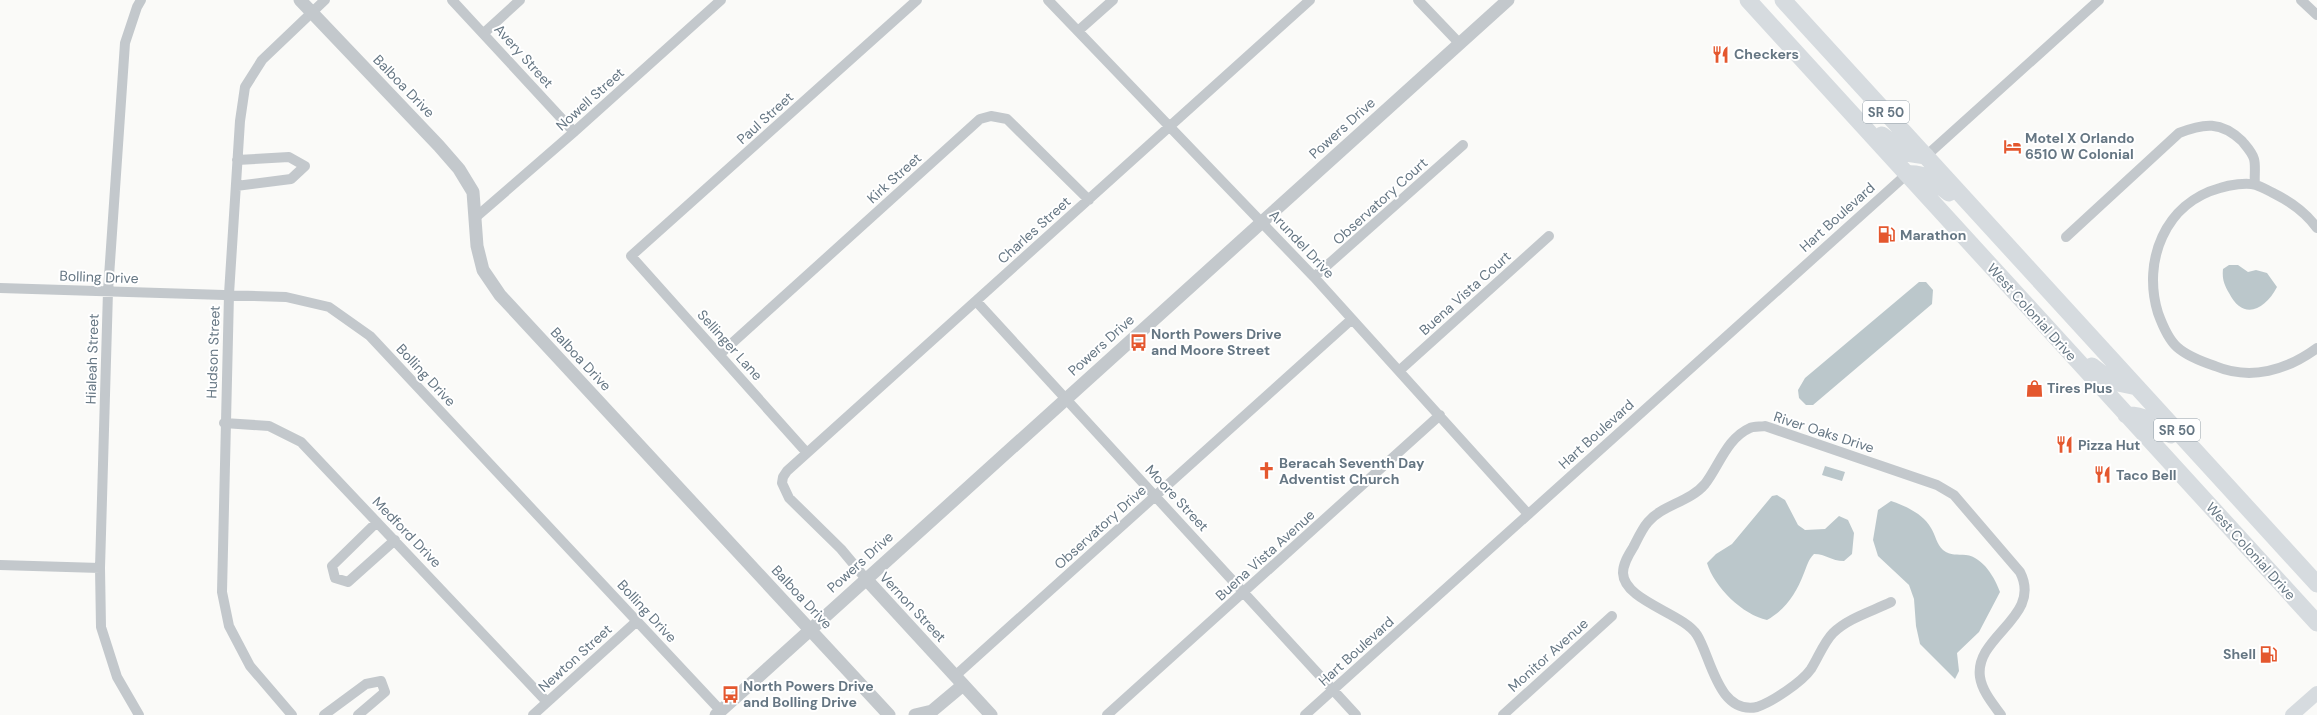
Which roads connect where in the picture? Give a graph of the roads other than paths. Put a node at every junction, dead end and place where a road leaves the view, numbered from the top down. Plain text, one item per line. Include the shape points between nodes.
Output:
1 (141, 0) edge
2 (300, 0) edge
3 (325, 0) edge
4 (452, 0) edge
5 (520, 0) edge
6 (721, 0) edge
7 (917, 0) edge
8 (1048, 0) edge
9 (1113, 0) edge
10 (1310, 0) edge
11 (1418, 0) edge
12 (1508, 0) edge
13 (1748, 0) edge
14 (1783, 0) edge
15 (2099, 0) edge
16 (2301, 0) edge
17 (311, 12) junction
18 (2317, 16) edge
19 (1078, 31) junction
20 (484, 33) junction
21 (1460, 44) junction
22 (1844, 106) junction
23 (1171, 126) junction
24 (574, 132) junction
25 (1463, 145) dead end
26 (1926, 156) junction
27 (237, 160) junction
28 (1907, 174) junction
29 (2255, 184) junction
30 (236, 186) junction
31 (1089, 200) junction
32 (476, 217) junction
33 (1262, 221) junction
34 (1988, 225) junction
35 (2317, 228) edge
36 (1548, 236) dead end
37 (2066, 237) dead end
38 (631, 256) joint
39 (1314, 277) junction
40 (0, 288) edge
41 (108, 291) junction
42 (229, 294) junction
43 (976, 301) junction
44 (1352, 319) junction
45 (2060, 342) junction
46 (2317, 348) edge
47 (720, 354) junction
48 (1400, 370) junction
49 (2137, 387) junction
50 (1066, 399) junction
51 (1440, 415) junction
52 (2126, 415) junction
53 (224, 423) junction
54 (807, 453) junction
55 (2203, 460) junction
56 (782, 483) joint
57 (1155, 496) junction
58 (1528, 514) junction
59 (378, 522) junction
60 (395, 540) junction
61 (0, 565) edge
62 (100, 568) junction
63 (866, 579) junction
64 (2317, 584) edge
65 (1244, 593) junction
66 (1892, 602) dead end
67 (1612, 616) dead end
68 (637, 621) junction
69 (2317, 623) edge
70 (810, 630) junction
71 (959, 680) junction
72 (1333, 690) junction
73 (2317, 693) edge
74 (547, 702) junction
75 (718, 713) edge
76 (139, 715) edge
77 (292, 715) edge
78 (324, 715) edge
79 (358, 715) edge
80 (533, 715) edge
81 (890, 715) edge
82 (915, 715) edge
83 (991, 715) edge
84 (1107, 715) edge
85 (1305, 715) edge
86 (1356, 715) edge
87 (1503, 715) edge
88 (2001, 715) edge
89 (2292, 715) edge

1 - 41 street, Hialeah Street via 125,43
2 - 17 street, Balboa Drive
3 - 17 street, Hudson Street
4 - 20 street, Avery Street
5 - 20 street
6 - 24 street, Nowell Street
7 - 38 street, Paul Street
8 - 19 street, Arundel Drive
9 - 19 street
10 - 23 street, Charles Street
11 - 21 street
12 - 21 street, Powers Drive
13 - 22 highway, West Colonial Drive / SR 50
14 - 26 highway, West Colonial Drive / SR 50
15 - 26 street
16 - 18 street
17 - 27 street, Hudson Street via 262,60 245,87
17 - 32 street, Balboa Drive via 459,169 473,192
19 - 23 street, Arundel Drive
20 - 24 street, Avery Street
21 - 33 street, Powers Drive
22 - 26 highway via 1906,154
22 - 28 highway, West Colonial Drive / SR 50
23 - 31 street, Charles Street
23 - 33 street, Arundel Drive
24 - 32 street, Nowell Street
25 - 39 street, Observatory Court
26 - 34 highway, West Colonial Drive / SR 50
27 - 30 street, Hudson Street
27 - 30 street via 289,157 305,166 291,178
28 - 34 highway via 1925,175
28 - 45 highway, West Colonial Drive / SR 50
28 - 58 street, Hart Boulevard
29 - 35 street via 2290,202
29 - 37 street via 2254,159 2233,132 2216,125 2196,126 2179,133
29 - 46 street via 2226,186 2203,192 2185,205 2169,223 2158,242 2154,269 2153,298 2162,325 2177,347 2227,371 2253,374 2280,369 2303,359
30 - 42 street, Hudson Street
31 - 43 street, Charles Street
31 - 47 street, Kirk Street via 1007,119 991,116 980,119
32 - 70 street, Balboa Drive via 477,246 483,270 500,295
33 - 39 street, Arundel Drive
33 - 50 street, Powers Drive
34 - 49 highway, West Colonial Drive / SR 50
36 - 48 street, Buena Vista Court
38 - 47 street, Sellinger Lane
39 - 44 street, Arundel Drive
40 - 41 street, Bolling Drive
41 - 42 street, Bolling Drive
41 - 62 street, Hialeah Street
42 - 53 street, Hudson Street
42 - 68 street, Bolling Drive via 286,297 329,307 370,336
43 - 50 street, Moore Street
43 - 54 street, Charles Street
44 - 48 street, Arundel Drive
44 - 57 street, Observatory Drive
45 - 49 highway via 2113,382
45 - 52 highway, West Colonial Drive / SR 50
47 - 54 street, Sellinger Lane
48 - 51 street, Arundel Drive
49 - 55 highway, West Colonial Drive / SR 50
50 - 57 street, Moore Street
50 - 63 street, Powers Drive
51 - 58 street, Arundel Drive
51 - 65 street, Buena Vista Avenue
52 - 55 highway via 2138,414 2147,418
52 - 69 highway, West Colonial Drive / SR 50
53 - 59 street, Medford Drive via 269,426 301,442
53 - 77 street, Hudson Street via 221,559 222,592 229,626 250,666
54 - 56 street, Charles Street via 787,472
55 - 64 highway, West Colonial Drive / SR 50
56 - 63 street, Vernon Street via 789,498
57 - 65 street, Moore Street
57 - 71 street, Observatory Drive
58 - 72 street, Hart Boulevard
59 - 60 street, Medford Drive
59 - 60 street via 332,566 335,578 348,582
60 - 74 street, Medford Drive
61 - 62 street
62 - 76 street, Hialeah Street via 101,627 116,677
63 - 70 street, Powers Drive
63 - 71 street, Vernon Street
65 - 72 street, Moore Street
65 - 84 street, Buena Vista Avenue
66 - 88 street, River Oaks Drive via 1842,626 1832,634 1810,670 1799,682 1766,703 1756,707 1741,707 1720,690 1697,635 1633,592 1625,583 1623,572 1626,559 1648,522 1705,484 1723,454 1750,428 1765,426 1937,485 1954,495 2020,572 2026,583 2024,597 2016,613 1985,652 1980,664 1980,678 1984,691
67 - 87 street, Monitor Avenue
68 - 74 street, Newton Street
68 - 75 street, Bolling Drive
70 - 75 street, Powers Drive
70 - 81 street, Balboa Drive
71 - 82 street via 932,711
71 - 83 street, Vernon Street
72 - 85 street, Hart Boulevard
72 - 86 street, Moore Street
73 - 89 main road
74 - 80 street, Newton Street
78 - 79 street via 366,684 381,681 386,692

